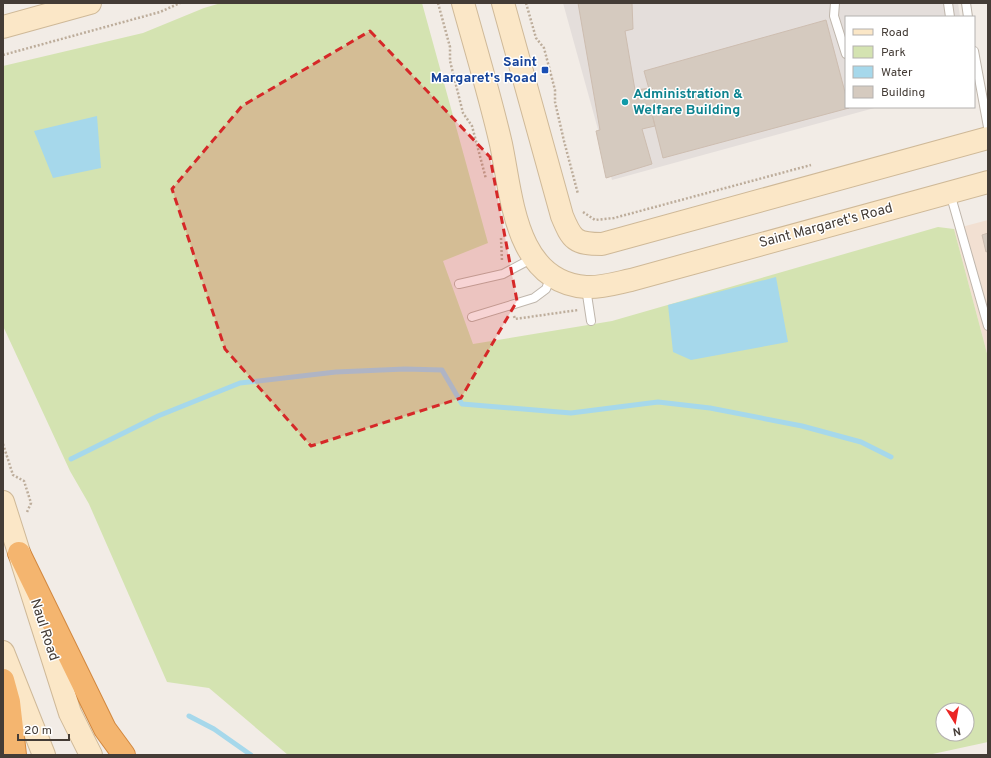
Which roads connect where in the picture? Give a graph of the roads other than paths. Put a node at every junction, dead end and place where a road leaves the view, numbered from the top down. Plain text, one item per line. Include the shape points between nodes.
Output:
1 (90, 3) edge
2 (463, 3) edge
3 (504, 3) edge
4 (835, 3) edge
5 (948, 3) edge
6 (966, 3) edge
7 (950, 16) edge
8 (968, 16) edge
9 (3, 27) edge
10 (845, 51) edge
11 (975, 56) edge
12 (988, 127) edge
13 (988, 138) edge
14 (988, 182) edge
15 (950, 192) junction
16 (533, 258) junction
17 (552, 275) junction
18 (459, 284) dead end
19 (586, 287) junction
20 (979, 294) junction
21 (988, 300) edge
22 (472, 316) dead end
23 (591, 321) dead end
24 (988, 326) edge
25 (3, 502) edge
26 (19, 553) junction
27 (3, 652) edge
28 (3, 680) edge
29 (15, 755) edge
30 (44, 755) edge
31 (91, 755) edge
32 (124, 755) edge

1 - 9 main road
2 - 16 main road, Saint Margaret's Road via 501,143 509,189 521,233
3 - 13 main road via 562,216 569,234 583,244 602,244
4 - 10 lane via 834,16
5 - 7 lane
6 - 8 lane
11 - 12 lane
14 - 15 main road, Saint Margaret's Road
15 - 19 main road, Saint Margaret's Road via 631,280 600,287
15 - 20 lane
16 - 17 main road, Saint Margaret's Road
16 - 18 lane via 502,274
17 - 19 main road, Saint Margaret's Road via 568,283
17 - 22 lane via 546,289 534,298
19 - 23 lane
20 - 21 lane
20 - 24 lane
25 - 26 main road, Naul Road
26 - 31 main road, Naul Road via 70,713
26 - 32 highway via 105,729
27 - 30 main road
28 - 29 highway via 9,702

